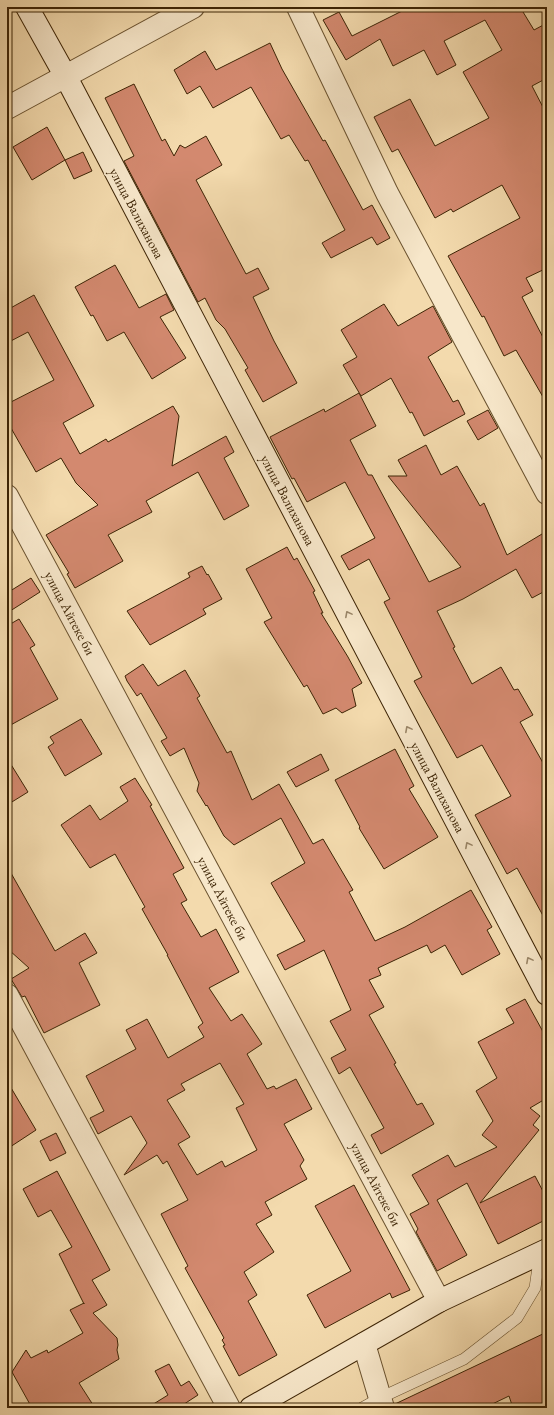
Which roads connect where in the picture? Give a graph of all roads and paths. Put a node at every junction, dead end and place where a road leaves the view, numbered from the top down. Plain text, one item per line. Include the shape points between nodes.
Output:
1 (27, 7) edge
2 (193, 7) edge
3 (298, 7) edge
4 (66, 76) junction
5 (7, 108) edge
6 (547, 493) edge
7 (7, 496) edge
8 (547, 994) edge
9 (7, 995) edge
10 (544, 1251) edge
11 (439, 1301) junction
12 (364, 1344) junction
13 (375, 1405) edge
14 (230, 1408) edge
15 (251, 1408) edge

1 - 4 street, улица Валиханова
2 - 4 street
3 - 6 street via 387,193
4 - 5 street
8 -> 4 street, улица Валиханова
7 - 11 street, улица Айтеке би
9 - 14 street
10 - 11 street
10 - 13 lane via 535,1288 517,1318 464,1359
11 - 12 street
12 - 13 street
12 - 15 street

